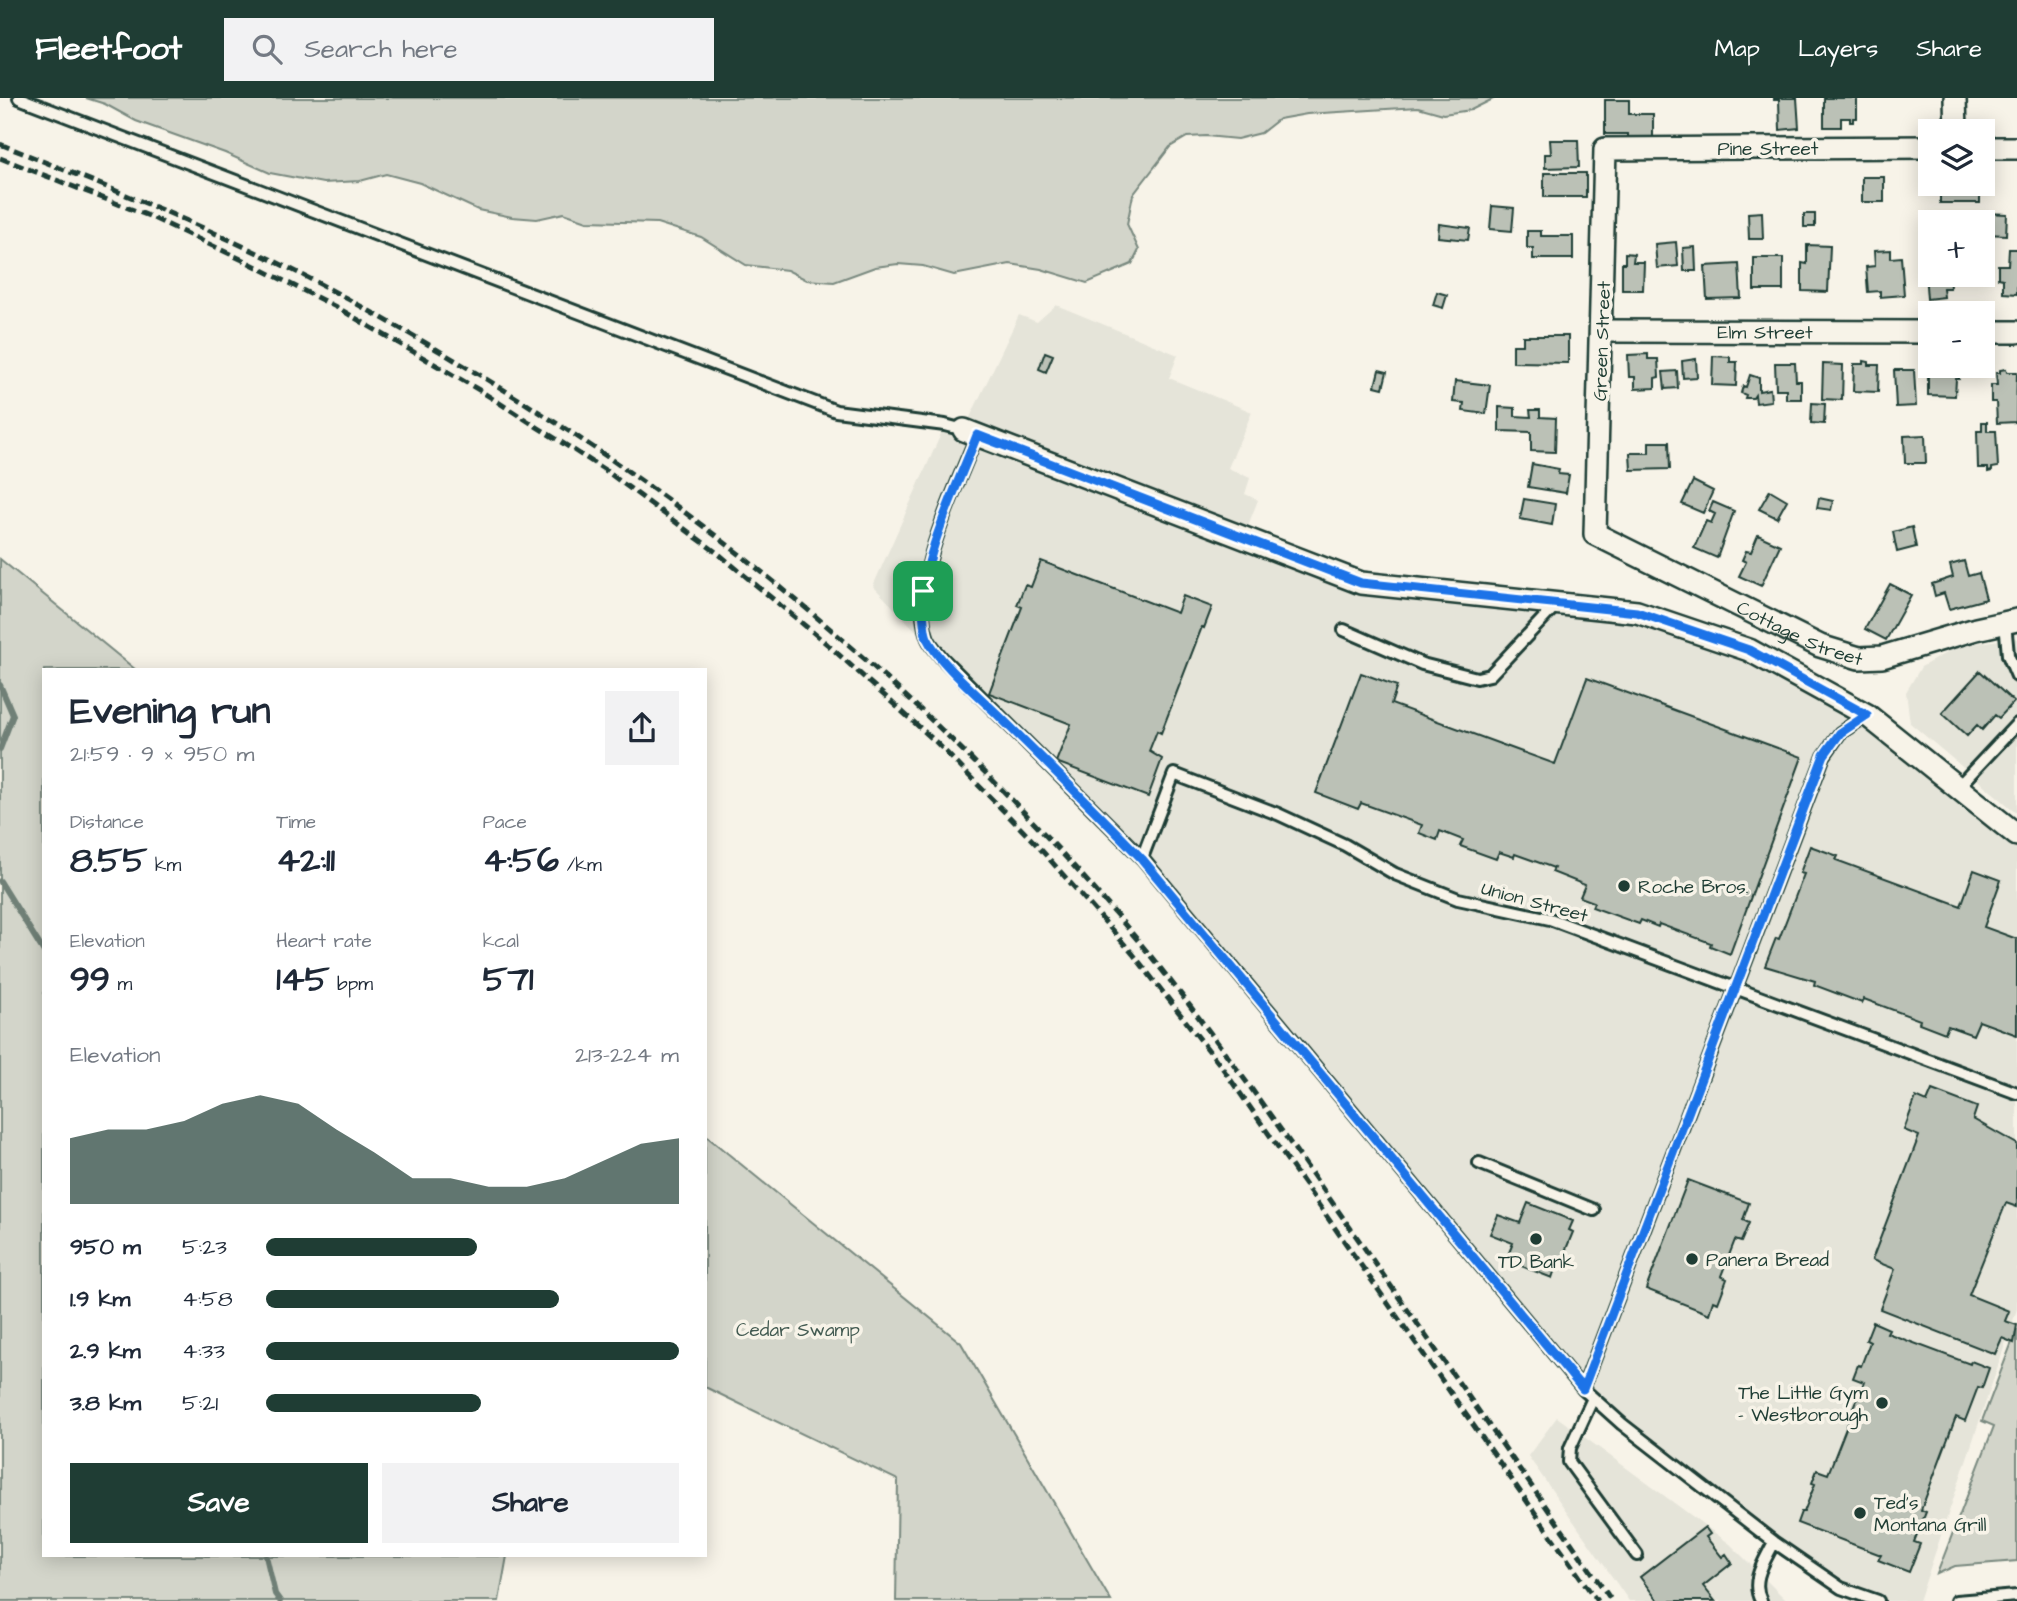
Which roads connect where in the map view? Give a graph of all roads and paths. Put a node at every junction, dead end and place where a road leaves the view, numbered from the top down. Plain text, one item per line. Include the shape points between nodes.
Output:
1 (19, 98) edge
2 (1955, 98) edge
3 (1956, 119) edge
4 (1918, 147) edge
5 (1995, 148) edge
6 (2017, 148) edge
7 (1605, 149) joint
8 (1601, 331) junction
9 (1918, 332) edge
10 (1995, 332) edge
11 (2017, 332) edge
12 (971, 433) junction
13 (1595, 534) joint
14 (1557, 604) junction
15 (2011, 621) edge
16 (1344, 629) dead end
17 (2017, 676) edge
18 (1867, 715) junction
19 (2017, 724) edge
20 (1957, 788) junction
21 (2017, 835) edge
22 (1142, 859) junction
23 (1735, 988) junction
24 (2017, 1093) edge
25 (1479, 1163) dead end
26 (1594, 1210) dead end
27 (1583, 1389) junction
28 (1593, 1398) junction
29 (1774, 1542) junction
30 (1637, 1555) dead end
31 (1840, 1588) junction
32 (2017, 1597) edge
33 (1761, 1601) edge
34 (1853, 1601) edge
35 (1878, 1601) edge
36 (1956, 1601) edge

1 - 12 lane via 836,411 945,425
2 - 3 street
4 - 7 street, Pine Street
5 - 6 street
7 - 8 street, Green Street
8 - 9 street, Elm Street
8 - 13 street, Green Street
10 - 11 street
12 - 14 street via 1361,583
12 - 22 lane via 926,572 923,611 927,637 965,682
13 - 15 street, Cottage Street via 1847,656 1882,657
14 - 16 lane via 1490,675 1477,678 1422,664
14 - 18 street via 1637,612 1749,650
15 - 17 lane via 2008,655
18 - 20 street
18 - 23 lane via 1840,733 1824,755
19 - 20 lane
20 - 21 street
22 - 23 lane, Union Street via 1174,774 1278,814 1395,874 1458,899 1550,919
22 - 27 lane
23 - 24 lane, Union Street
23 - 27 lane
25 - 26 lane
27 - 28 lane
28 - 29 lane
28 - 30 lane via 1570,1448 1569,1462
29 - 31 lane
29 - 33 lane via 1756,1582
31 - 34 lane
31 - 35 lane
32 - 36 lane

